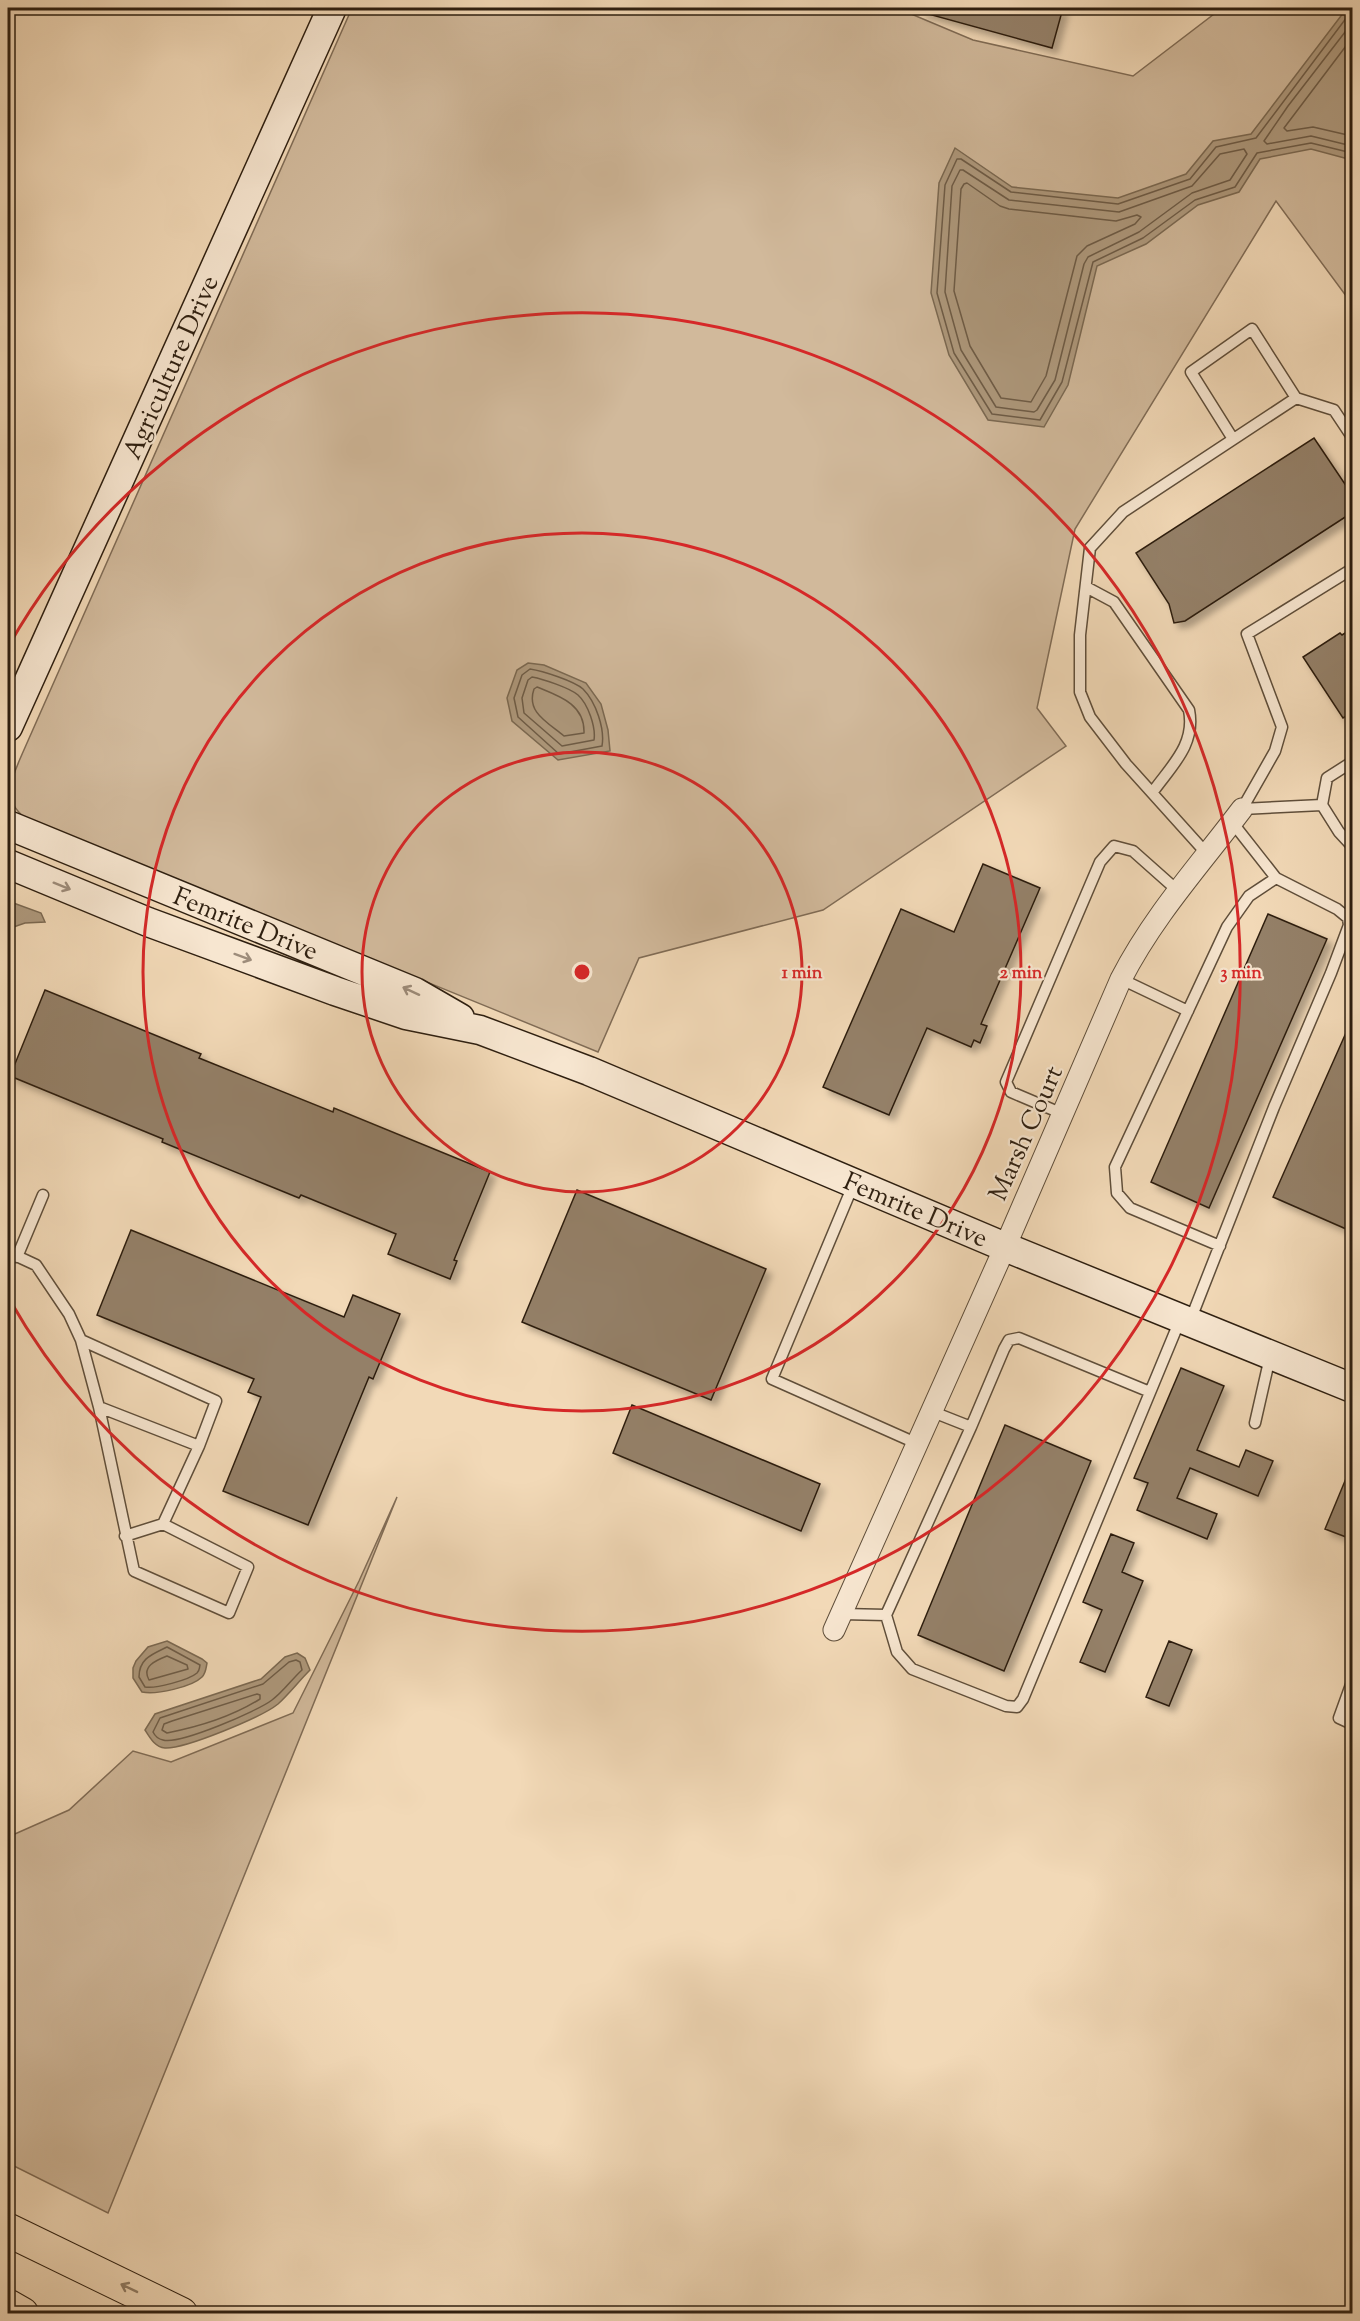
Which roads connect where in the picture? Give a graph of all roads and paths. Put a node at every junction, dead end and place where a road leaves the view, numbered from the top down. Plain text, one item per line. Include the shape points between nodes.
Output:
1 (332, 8) edge
2 (1296, 398) junction
3 (1353, 437) edge
4 (1233, 439) junction
5 (1353, 569) edge
6 (1086, 587) junction
7 (8, 728) edge
8 (1353, 762) edge
9 (1152, 793) junction
10 (1322, 805) junction
11 (1237, 816) junction
12 (8, 825) edge
13 (1353, 846) edge
14 (1207, 854) junction
15 (8, 864) edge
16 (1276, 878) junction
17 (1178, 891) junction
18 (1121, 979) junction
19 (1188, 1011) junction
20 (480, 1030) junction
21 (1063, 1114) junction
22 (854, 1183) junction
23 (43, 1195) dead end
24 (1220, 1246) junction
25 (1005, 1247) junction
26 (13, 1254) edge
27 (1186, 1319) junction
28 (81, 1340) junction
29 (1270, 1354) junction
30 (1353, 1388) edge
31 (1150, 1392) junction
32 (99, 1407) junction
33 (933, 1412) junction
34 (1255, 1423) dead end
35 (971, 1427) junction
36 (918, 1444) junction
37 (199, 1446) junction
38 (163, 1524) junction
39 (125, 1536) junction
40 (886, 1615) junction
41 (838, 1622) joint
42 (1353, 1682) edge
43 (1353, 1724) edge
44 (8, 2230) edge
45 (8, 2306) edge
46 (22, 2313) edge
47 (181, 2313) edge

1 - 7 street, Agriculture Drive
2 - 3 lane via 1334,410
2 - 4 lane
2 - 4 lane via 1252,329 1191,372
4 - 6 lane via 1123,512 1090,549
5 - 11 lane via 1247,633 1282,727 1275,751
6 - 9 lane via 1080,636 1080,692 1090,717
6 - 9 lane via 1114,603 1189,710 1192,726 1186,746
8 - 10 lane via 1328,778
9 - 14 lane
10 - 11 lane
10 - 13 lane
11 - 14 street, Marsh Court
11 - 16 lane
20 -> 12 street, Femrite Drive via 415,992
14 - 17 street, Marsh Court
15 -> 20 street, Femrite Drive via 148,922 334,991 406,1015
16 - 19 lane via 1249,896 1227,927
16 - 24 lane via 1337,909 1348,918 1349,925
17 - 18 street, Marsh Court via 1138,947
17 - 21 lane via 1132,851 1114,846 1100,862 1006,1082 1011,1092
18 - 19 lane
18 - 21 street, Marsh Court
19 - 24 lane via 1115,1167 1117,1193 1130,1208
20 - 22 street, Femrite Drive via 589,1071
21 - 25 street, Marsh Court
22 - 25 street, Femrite Drive
22 - 36 lane via 772,1378
23 - 26 lane
24 - 27 lane
25 - 27 street, Femrite Drive
25 - 33 street, Marsh Court
26 - 28 lane via 36,1265 69,1314
27 - 29 street, Femrite Drive
27 - 31 lane
28 - 32 lane
28 - 37 lane via 216,1401
29 - 30 street, Femrite Drive
29 - 34 lane
31 - 35 lane via 1019,1338 1009,1340 1004,1348
31 - 40 lane via 1017,1707 912,1669 897,1652
32 - 37 lane
32 - 39 lane
33 - 35 lane
33 - 36 street, Marsh Court
35 - 40 lane
36 - 41 street, Marsh Court
37 - 38 lane
38 - 39 lane
38 - 39 lane via 248,1567 230,1613 134,1571
40 - 41 lane
42 - 43 lane via 1339,1718
47 -> 44 highway
45 - 46 highway

